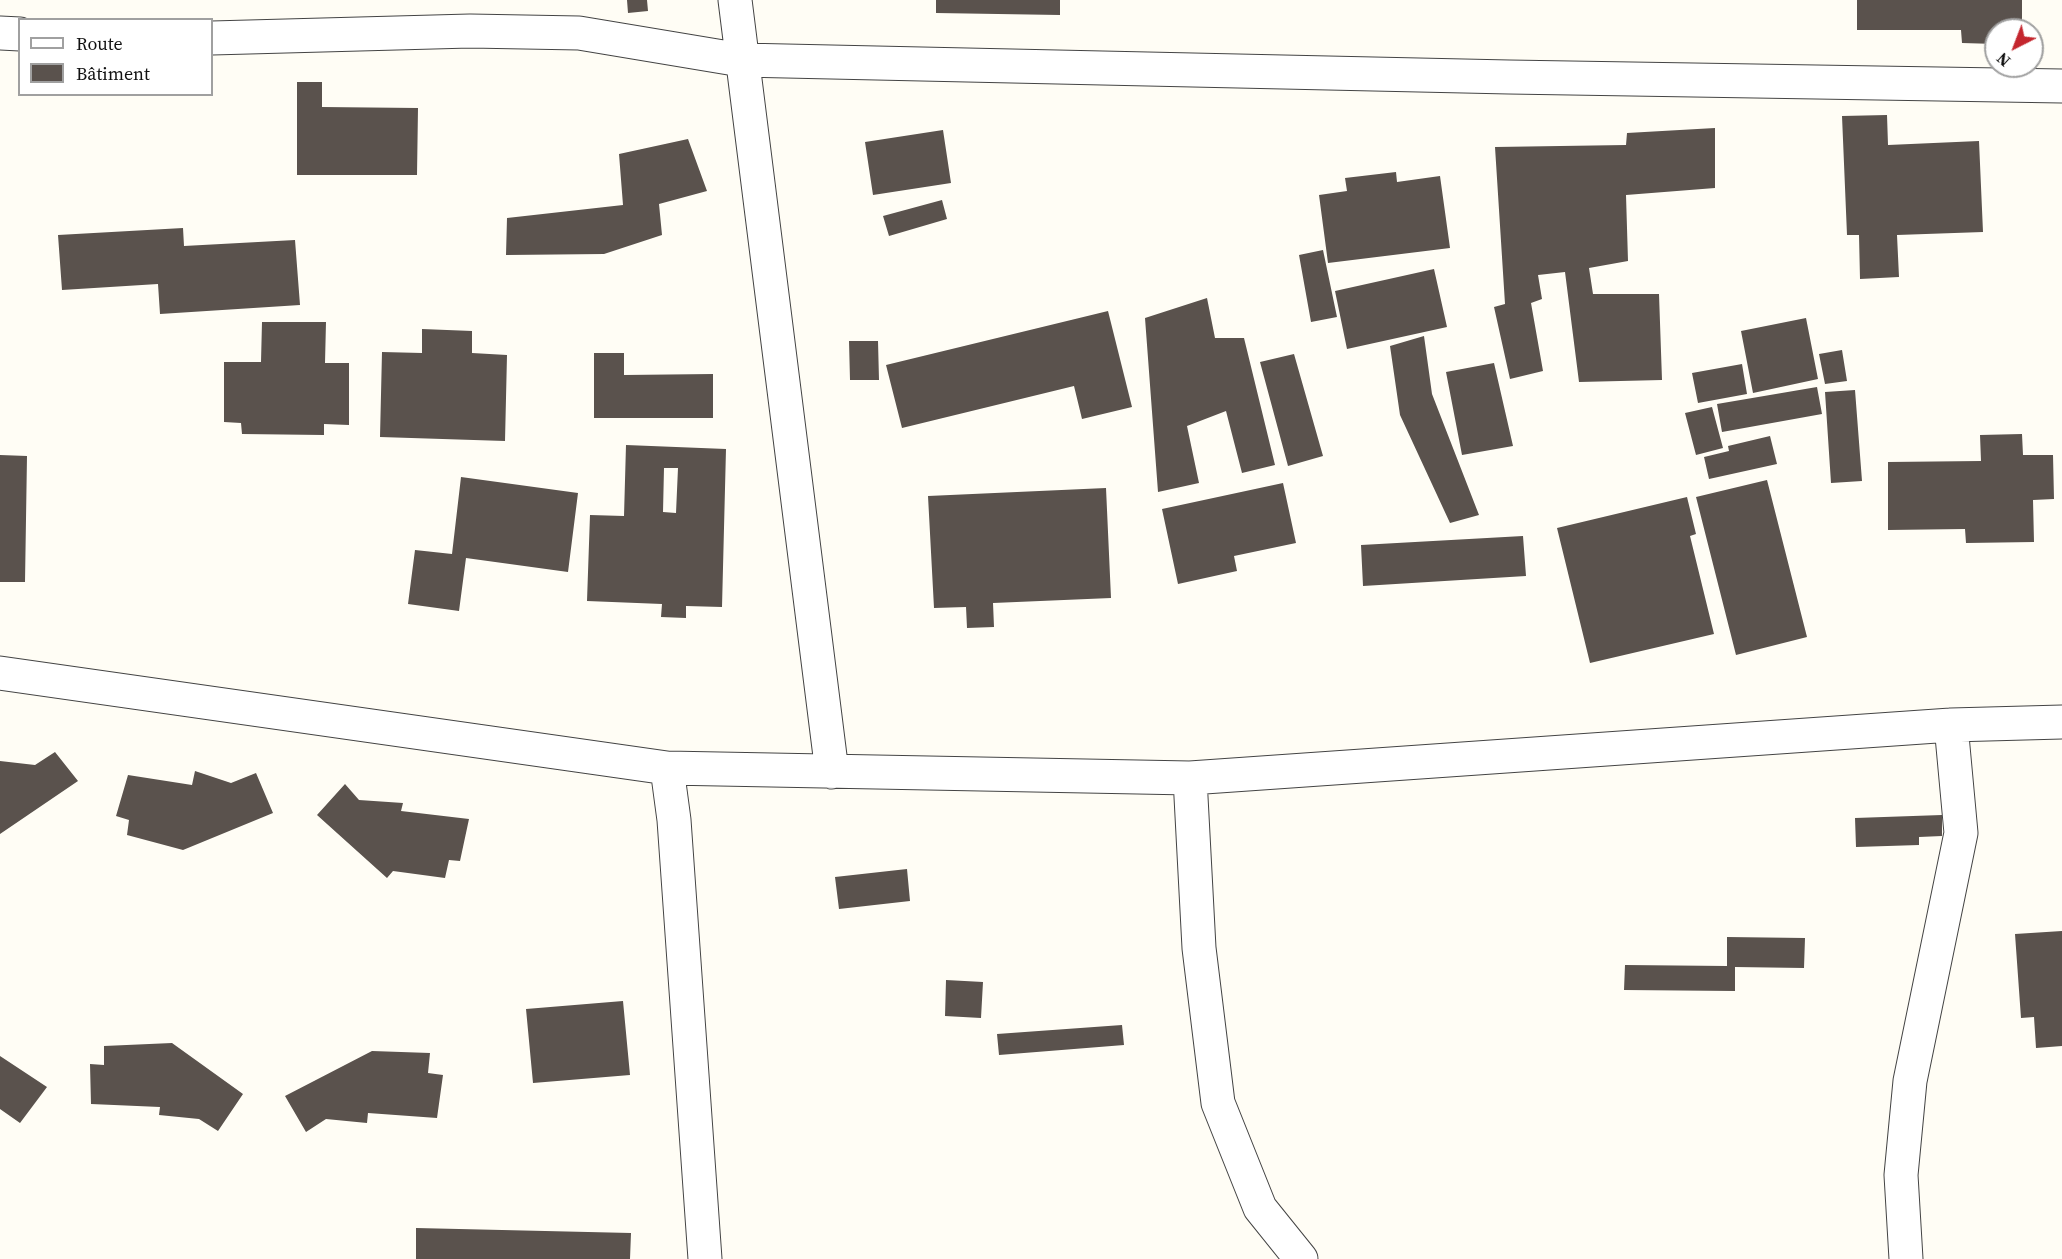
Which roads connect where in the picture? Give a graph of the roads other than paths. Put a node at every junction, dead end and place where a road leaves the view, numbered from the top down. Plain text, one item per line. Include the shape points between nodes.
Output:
1 (735, 0) edge
2 (0, 33) edge
3 (18, 34) edge
4 (213, 38) edge
5 (741, 60) junction
6 (2062, 86) edge
7 (0, 673) edge
8 (2062, 722) edge
9 (1951, 725) junction
10 (667, 768) junction
11 (832, 772) junction
12 (1190, 778) junction
13 (705, 1259) edge
14 (1301, 1259) edge
15 (1906, 1259) edge

1 - 5 street
2 - 3 street
4 - 5 street via 470,31 579,33
5 - 6 street
5 - 11 street
7 - 10 street
8 - 9 street
9 - 12 street
9 - 15 street via 1961,833 1910,1081 1901,1175
10 - 11 street
10 - 13 street
11 - 12 street
12 - 14 street via 1199,948 1218,1103 1260,1208

